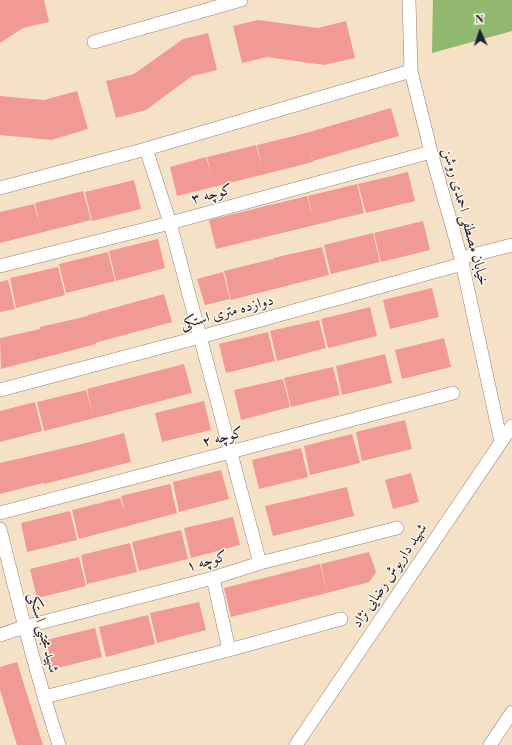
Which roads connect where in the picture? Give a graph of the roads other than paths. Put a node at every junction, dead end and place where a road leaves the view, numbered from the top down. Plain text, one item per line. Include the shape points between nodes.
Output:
1 (241, 0) edge
2 (409, 0) edge
3 (94, 42) dead end
4 (411, 71) junction
5 (146, 149) junction
6 (431, 152) junction
7 (0, 188) edge
8 (170, 223) junction
9 (512, 245) edge
10 (461, 261) junction
11 (0, 266) edge
12 (200, 337) junction
13 (0, 390) edge
14 (453, 393) dead end
15 (512, 426) edge
16 (501, 442) junction
17 (231, 452) junction
18 (0, 513) edge
19 (398, 528) dead end
20 (0, 529) edge
21 (260, 563) junction
22 (213, 578) junction
23 (341, 619) dead end
24 (24, 627) junction
25 (0, 636) edge
26 (229, 650) junction
27 (44, 697) junction
28 (512, 712) edge
29 (59, 745) edge
30 (296, 745) edge
31 (490, 745) edge

1 - 3 street
2 - 4 street, خیابان مصطفی احمدی روشن
4 - 5 street
4 - 6 street, خیابان مصطفی احمدی روشن
5 - 7 street
5 - 8 street
6 - 8 street, کوچه ۳
6 - 10 street, خیابان مصطفی احمدی روشن
8 - 11 street, کوچه ۳
8 - 12 street
9 - 10 street, دوازده متری استکی
10 - 12 street, دوازده متری استکی
10 - 16 street, خیابان مصطفی احمدی روشن
12 - 13 street, دوازده متری استکی
12 - 17 street
14 - 17 street, کوچه ۲
15 - 16 street, شهید داریوش رضایی نژاد
16 - 30 street, شهید داریوش رضایی نژاد
17 - 18 street, کوچه ۲
17 - 21 street
19 - 21 street, کوچه ۱
20 - 24 street, شهید مجتبی استکی
21 - 22 street, کوچه ۱
22 - 24 street, کوچه ۱
22 - 26 street
23 - 26 street
24 - 25 street, کوچه ۱
24 - 27 street, شهید مجتبی استکی
26 - 27 street
27 - 29 street, شهید مجتبی استکی
28 - 31 street

